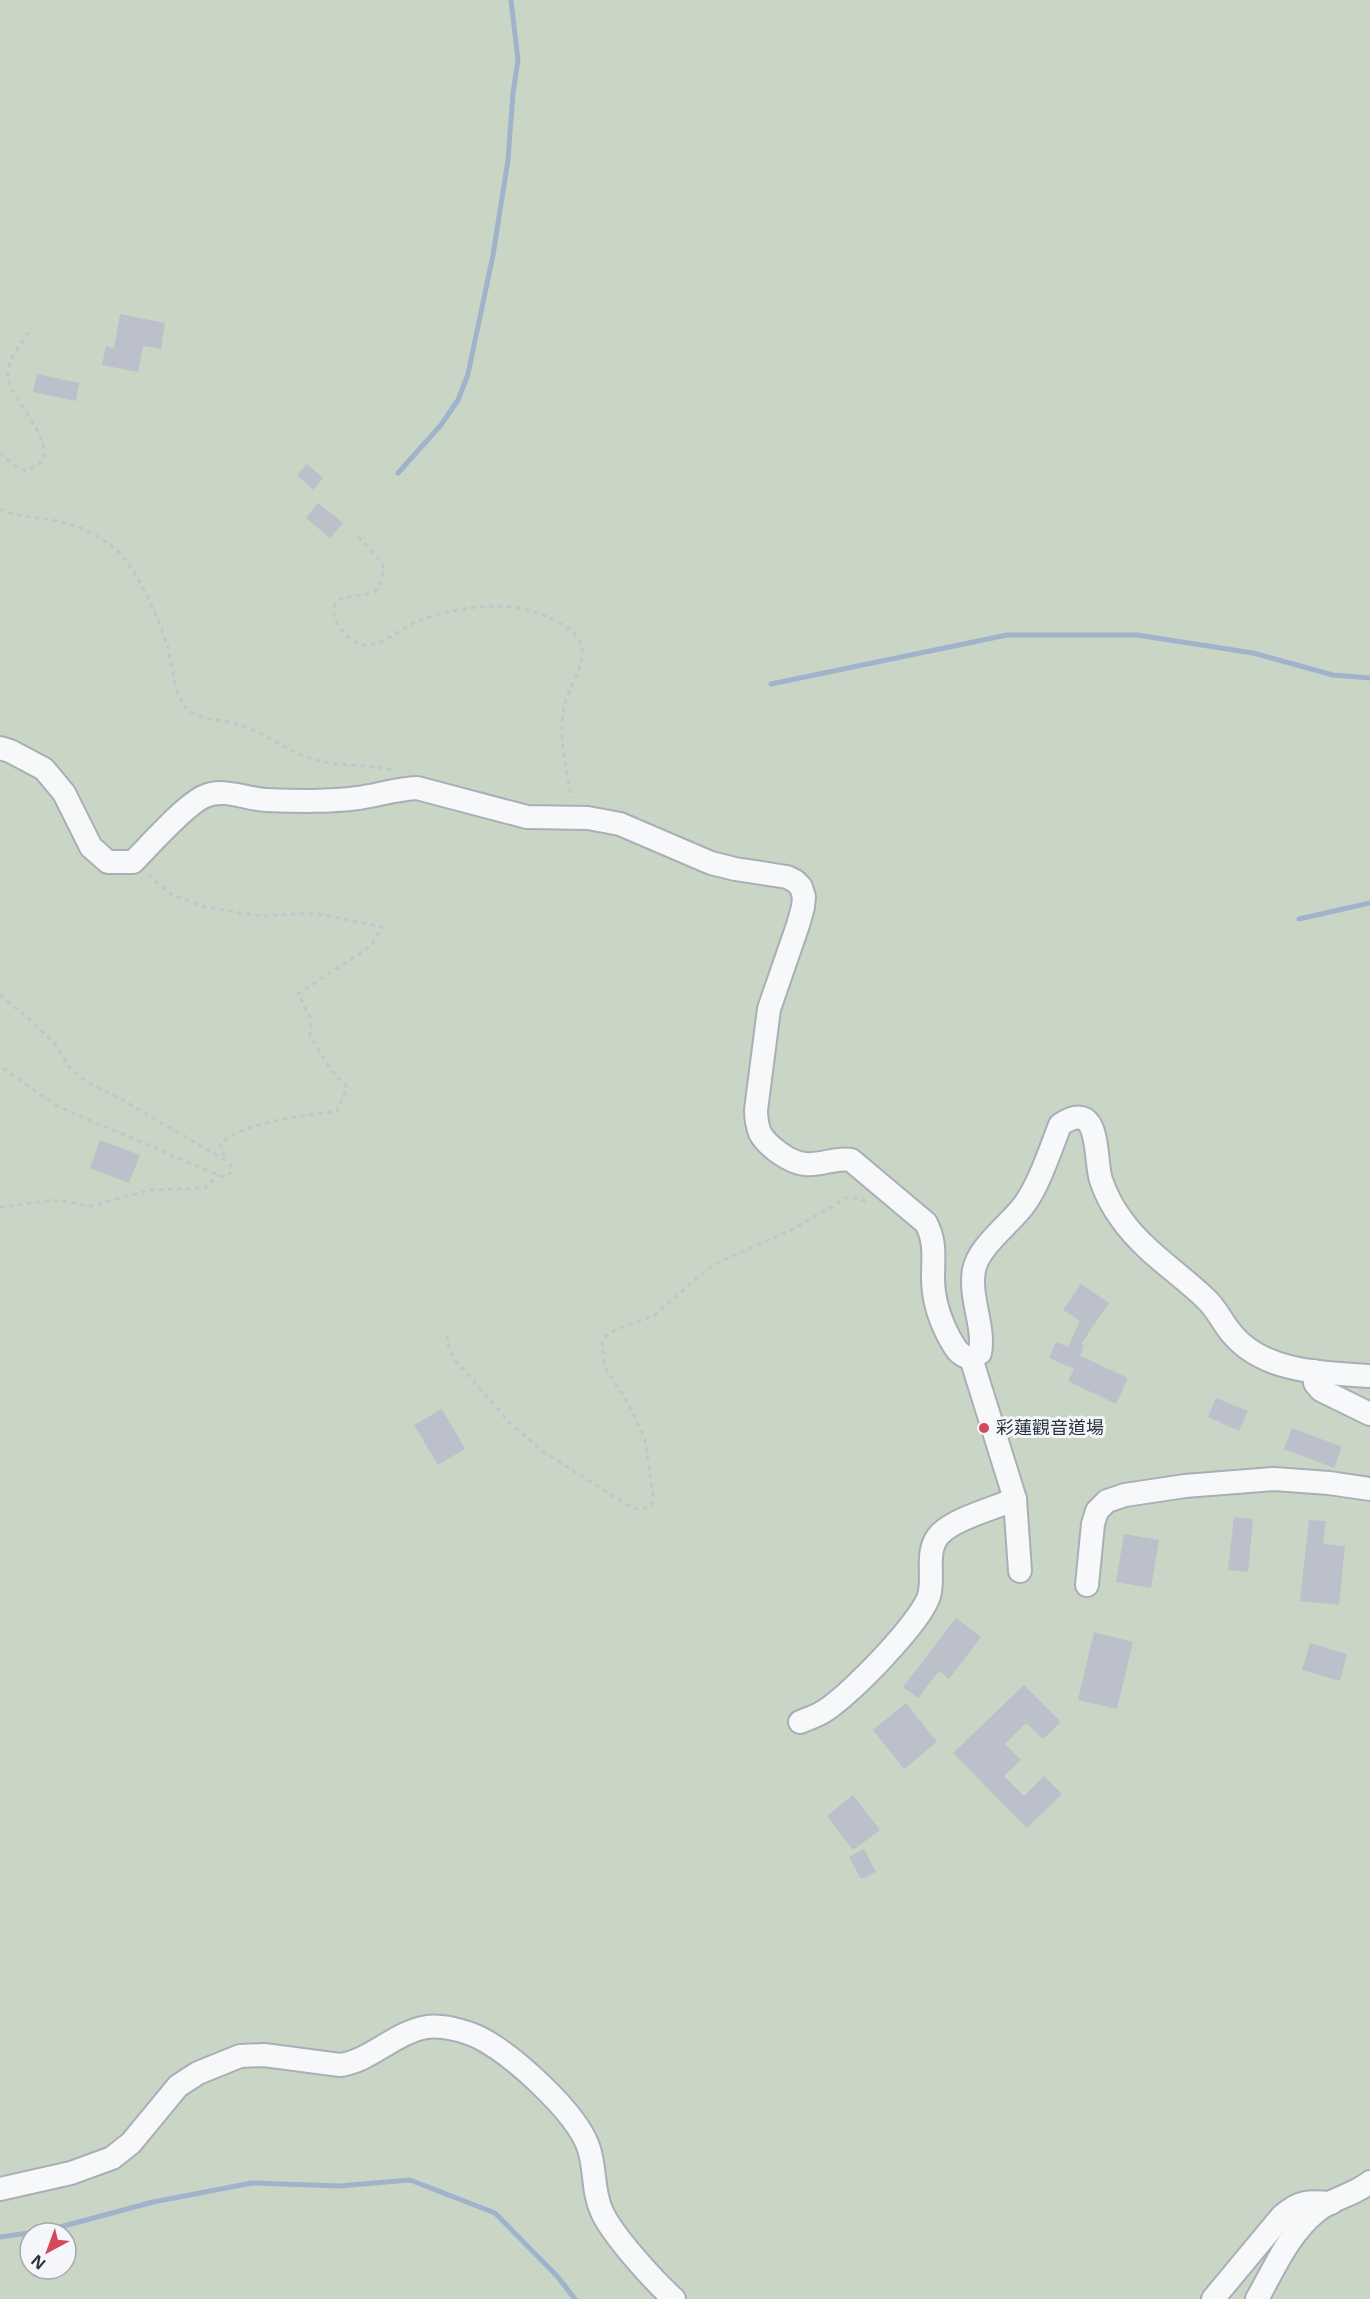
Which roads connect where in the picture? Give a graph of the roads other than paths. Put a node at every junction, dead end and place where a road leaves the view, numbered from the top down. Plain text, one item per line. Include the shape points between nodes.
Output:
1 (0, 748) edge
2 (971, 1358) junction
3 (1314, 1371) junction
4 (1370, 1376) edge
5 (1370, 1414) edge
6 (1370, 1489) edge
7 (1015, 1499) junction
8 (1020, 1571) dead end
9 (1087, 1585) dead end
10 (800, 1722) dead end
11 (1370, 2182) edge
12 (0, 2188) edge
13 (1331, 2203) junction
14 (674, 2299) edge
15 (1213, 2299) edge
16 (1257, 2299) edge

1 - 2 street via 44,769 64,793 91,847 108,862 133,862 204,796 218,793 296,801 358,798 417,788 527,817 620,824 711,863 787,877 801,887 804,897 765,1026 756,1122 761,1135 790,1160 804,1164 851,1160 926,1223 935,1252 934,1299 939,1319 954,1347 962,1356
2 - 3 street via 980,1353 982,1343 974,1294 974,1270 979,1257 1025,1204 1060,1125 1070,1118 1083,1119 1092,1126 1107,1197 1142,1244 1207,1299 1234,1336 1252,1352 1286,1366
2 - 7 street
3 - 4 street
3 - 5 street via 1321,1390
6 - 9 street via 1274,1479 1185,1486 1107,1501 1097,1511 1093,1524
7 - 8 street
7 - 10 street via 960,1521 941,1534 934,1544 930,1594 925,1607 887,1653 839,1700
11 - 13 street
12 - 14 street via 112,2158 131,2144 178,2086 240,2056 264,2055 340,2065 353,2063 393,2039 427,2027 454,2029 509,2056 579,2128 594,2163 602,2213
13 - 15 street via 1311,2201 1294,2206
13 - 16 street via 1299,2228

